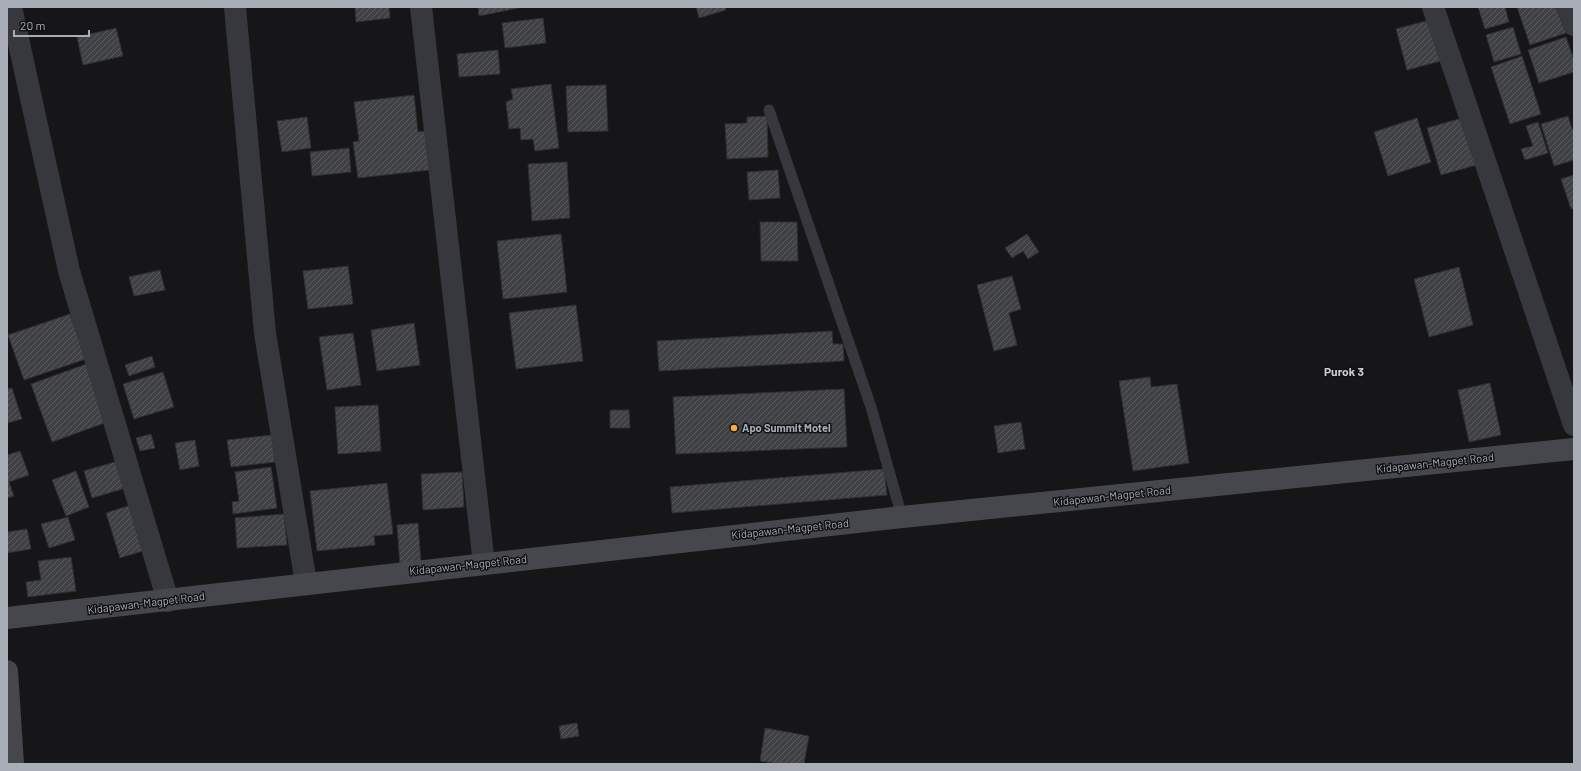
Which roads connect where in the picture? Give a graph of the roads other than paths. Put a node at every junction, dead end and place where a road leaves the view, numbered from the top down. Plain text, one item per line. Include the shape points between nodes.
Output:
1 (11, 7) edge
2 (235, 7) edge
3 (421, 7) edge
4 (1433, 7) edge
5 (1568, 7) edge
6 (1574, 25) edge
7 (769, 110) dead end
8 (1574, 425) edge
9 (1574, 449) edge
10 (902, 517) junction
11 (484, 564) junction
12 (306, 583) junction
13 (168, 601) junction
14 (7, 618) edge
15 (7, 671) edge
16 (13, 764) edge

1 - 13 street via 69,271
2 - 12 street via 265,333
3 - 11 street
4 - 8 street
5 - 6 street
7 - 10 lane via 871,407
9 - 10 main road, Kidapawan-Magpet Road
10 - 11 main road, Kidapawan-Magpet Road
11 - 12 main road, Kidapawan-Magpet Road
12 - 13 main road, Kidapawan-Magpet Road
13 - 14 main road, Kidapawan-Magpet Road
15 - 16 main road

